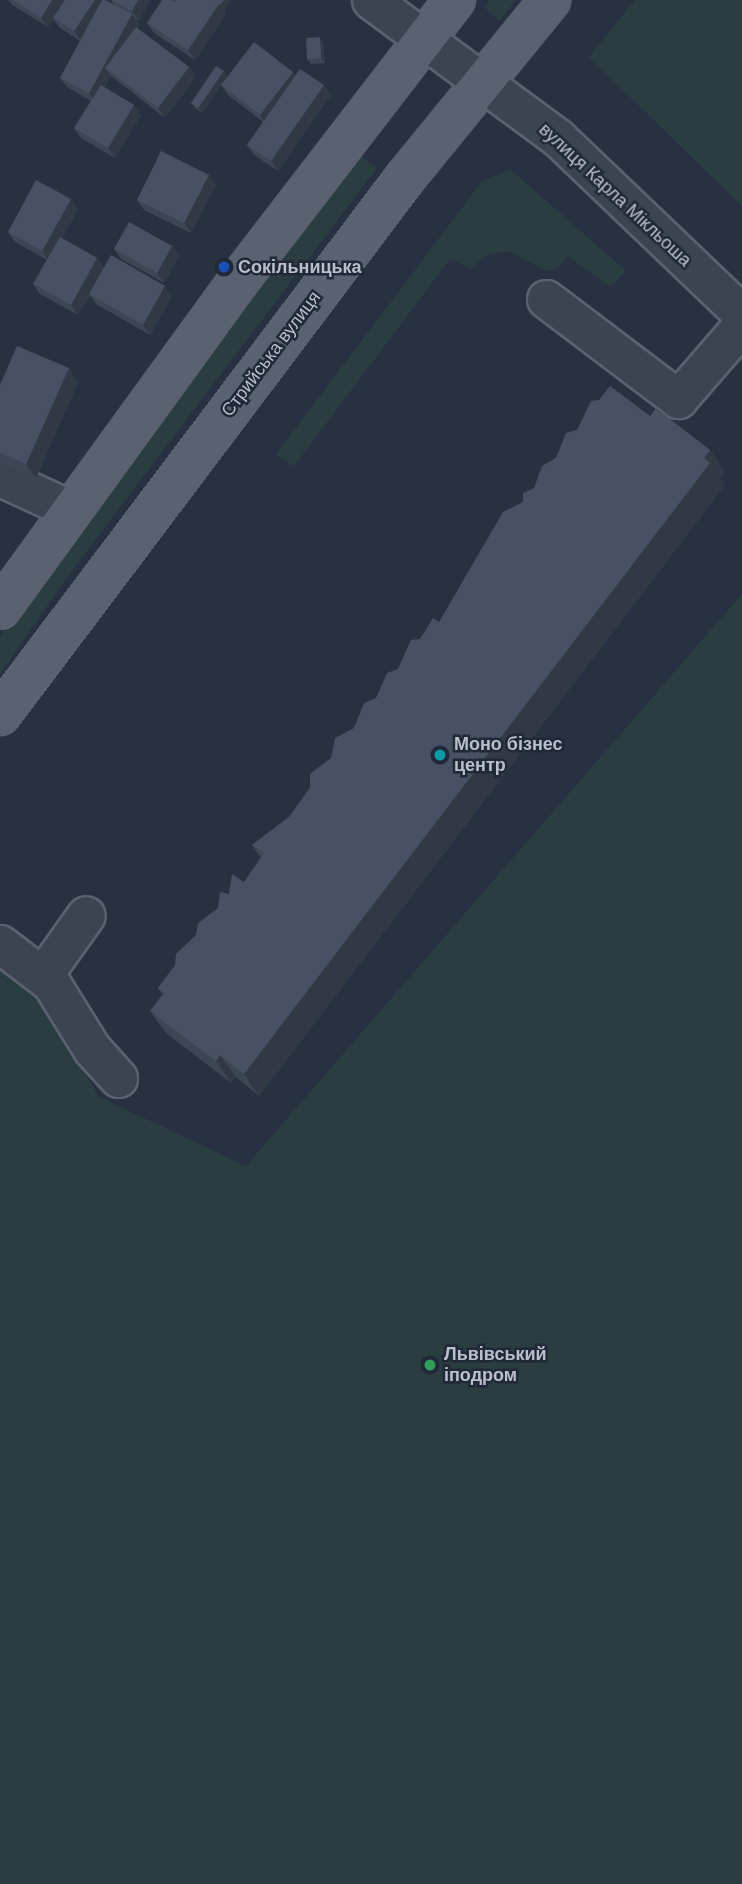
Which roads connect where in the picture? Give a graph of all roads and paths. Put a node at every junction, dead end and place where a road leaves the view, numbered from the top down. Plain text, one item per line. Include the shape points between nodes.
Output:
1 (371, 0) edge
2 (455, 0) edge
3 (551, 0) edge
4 (423, 40) junction
5 (482, 84) junction
6 (546, 299) dead end
7 (742, 313) edge
8 (742, 325) edge
9 (0, 477) edge
10 (71, 510) junction
11 (0, 609) edge
12 (0, 715) edge
13 (86, 915) dead end
14 (0, 944) edge
15 (44, 974) junction
16 (118, 1078) dead end

1 - 4 street, вулиця Карла Мікльоша
2 - 4 main road
3 - 5 main road, Стрийська вулиця
4 - 5 street, вулиця Карла Мікльоша
4 - 10 main road
5 - 7 street, вулиця Карла Мікльоша via 557,137
5 - 12 main road, Стрийська вулиця via 363,233
6 - 8 street via 678,399
9 - 10 street
10 - 11 main road
13 - 15 street
14 - 15 street
15 - 16 street via 92,1049

